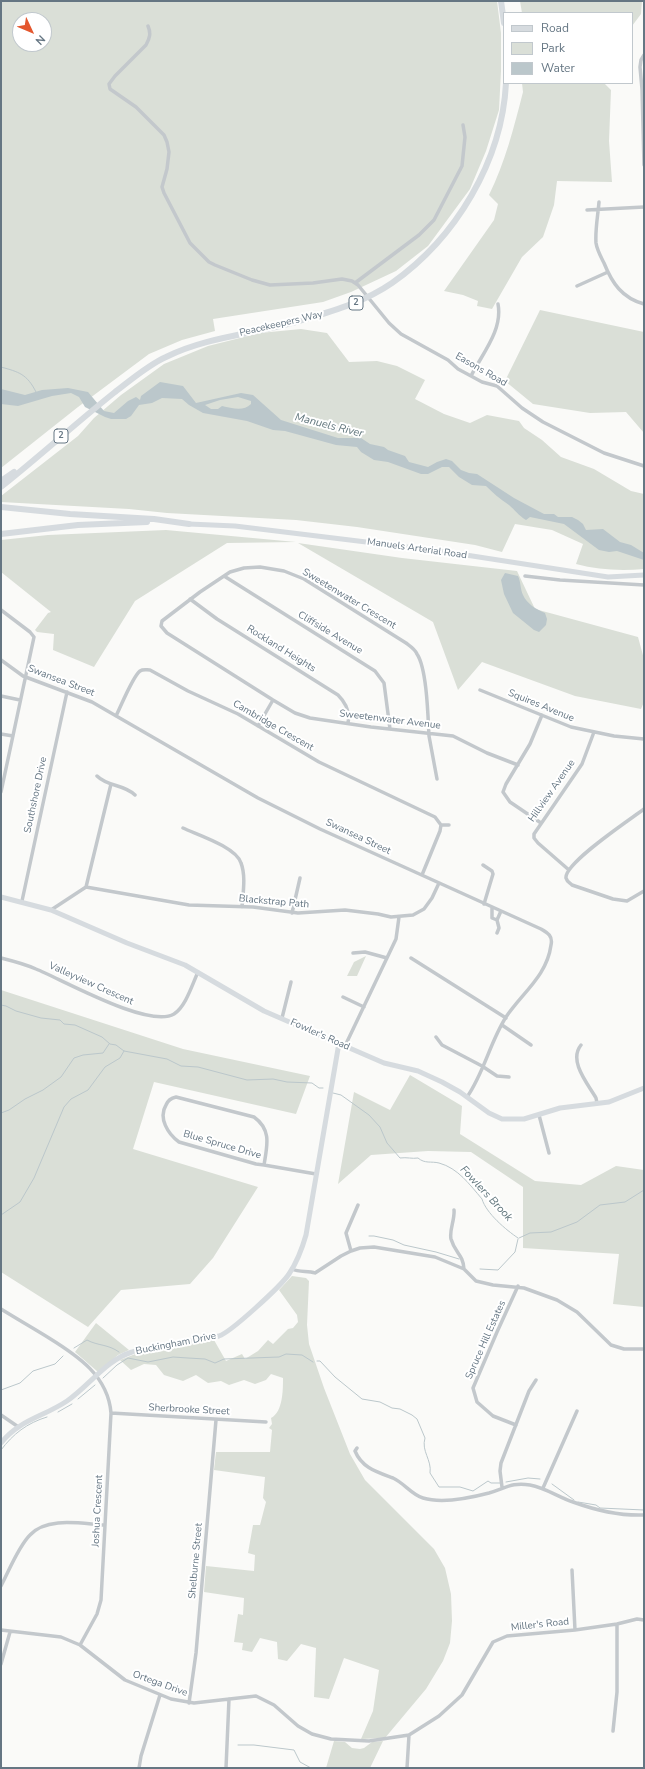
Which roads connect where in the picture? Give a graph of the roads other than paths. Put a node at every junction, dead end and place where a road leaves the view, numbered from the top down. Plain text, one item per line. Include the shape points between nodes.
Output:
1 (501, 1) edge
2 (503, 15) edge
3 (148, 26) dead end
4 (644, 55) edge
5 (506, 84) edge
6 (463, 125) dead end
7 (642, 166) edge
8 (599, 202) dead end
9 (644, 207) edge
10 (598, 209) junction
11 (587, 210) dead end
12 (608, 272) junction
13 (355, 283) junction
14 (577, 286) dead end
15 (498, 304) dead end
16 (644, 304) edge
17 (471, 376) junction
18 (35, 458) junction
19 (644, 466) edge
20 (1, 481) edge
21 (1, 487) edge
22 (1, 507) edge
23 (188, 524) junction
24 (1, 534) edge
25 (644, 575) edge
26 (224, 576) junction
27 (525, 576) dead end
28 (627, 577) junction
29 (644, 578) edge
30 (644, 585) edge
31 (190, 599) junction
32 (1, 610) edge
33 (1, 660) edge
34 (26, 677) junction
35 (480, 690) dead end
36 (67, 692) junction
37 (261, 693) joint
38 (1, 696) edge
39 (20, 700) junction
40 (273, 700) junction
41 (542, 715) junction
42 (116, 716) junction
43 (348, 723) junction
44 (258, 726) junction
45 (390, 729) junction
46 (594, 732) junction
47 (429, 733) junction
48 (1, 734) edge
49 (13, 736) junction
50 (644, 739) edge
51 (518, 765) junction
52 (97, 776) dead end
53 (437, 779) dead end
54 (2, 782) edge
55 (111, 784) junction
56 (1, 792) edge
57 (135, 795) dead end
58 (644, 809) edge
59 (541, 823) junction
60 (441, 825) junction
61 (448, 825) dead end
62 (183, 828) dead end
63 (483, 865) dead end
64 (569, 870) junction
65 (422, 875) junction
66 (300, 878) dead end
67 (439, 883) junction
68 (86, 888) junction
69 (644, 891) edge
70 (1, 897) edge
71 (22, 901) junction
72 (484, 904) junction
73 (242, 907) junction
74 (492, 907) junction
75 (51, 910) junction
76 (501, 911) junction
77 (292, 913) junction
78 (399, 917) junction
79 (497, 920) junction
80 (497, 933) dead end
81 (353, 953) dead end
82 (1, 958) edge
83 (387, 958) junction
84 (411, 958) dead end
85 (198, 972) junction
86 (291, 982) dead end
87 (343, 997) dead end
88 (364, 1007) junction
89 (282, 1018) junction
90 (506, 1018) junction
91 (502, 1025) junction
92 (436, 1037) dead end
93 (339, 1043) junction
94 (531, 1045) dead end
95 (345, 1046) junction
96 (581, 1046) dead end
97 (482, 1066) junction
98 (509, 1077) dead end
99 (644, 1088) edge
100 (467, 1097) junction
101 (597, 1103) junction
102 (539, 1115) junction
103 (549, 1153) dead end
104 (264, 1166) junction
105 (316, 1174) junction
106 (358, 1205) dead end
107 (454, 1210) dead end
108 (351, 1250) junction
109 (292, 1269) junction
110 (464, 1269) junction
111 (518, 1286) junction
112 (1, 1309) edge
113 (644, 1349) edge
114 (97, 1376) junction
115 (536, 1380) dead end
116 (577, 1411) dead end
117 (111, 1414) junction
118 (1, 1415) edge
119 (216, 1420) junction
120 (266, 1422) dead end
121 (516, 1425) junction
122 (17, 1426) junction
123 (1, 1443) edge
124 (357, 1448) dead end
125 (502, 1487) junction
126 (543, 1488) junction
127 (644, 1516) edge
128 (105, 1525) junction
129 (572, 1570) dead end
130 (1, 1586) edge
131 (644, 1620) edge
132 (617, 1624) junction
133 (1, 1630) edge
134 (575, 1630) junction
135 (10, 1632) junction
136 (80, 1645) junction
137 (1, 1664) edge
138 (160, 1695) junction
139 (228, 1699) junction
140 (189, 1703) junction
141 (613, 1731) dead end
142 (409, 1735) junction
143 (139, 1768) edge
144 (226, 1768) edge
145 (407, 1768) edge

1 - 2 highway
3 - 13 street via 150,31 146,45 115,76 110,87 136,107 164,135 169,159 162,187 190,243 209,262 259,282 282,285 342,280
4 - 7 street via 640,67
5 - 18 highway, Peacekeepers Way / 2 via 505,106 493,149 474,191 451,227 424,258 391,284 357,303 304,320 205,341 165,357 100,404
6 - 13 street via 465,137 462,166 434,220 419,235
8 - 10 street
9 - 10 street
10 - 11 street
10 - 12 street via 596,244
12 - 14 street
12 - 16 street via 622,293
13 - 17 street, Easons Road via 401,334
15 - 17 street via 500,315 493,335
17 - 19 street, Easons Road via 497,386 543,422 604,453
18 - 20 highway, Peacekeepers Way / 2
18 - 21 highway, Peacekeepers Way / 2
22 - 23 highway
23 - 24 highway via 144,522 78,525
23 - 28 street, Manuels Arterial Road via 235,526 409,547 571,572
25 - 28 street, Manuels Arterial Road
26 - 31 street, Sweetenwater Crescent
26 - 45 street, Cliffside Avenue via 375,671 384,684
26 - 47 street, Sweetenwater Crescent via 234,570 249,567 290,573 342,602 410,646 421,662
27 - 30 street
28 - 29 street
31 - 37 street, Sweetenwater Crescent via 164,619 160,625 162,629
31 - 43 street, Rockland Heights via 338,695 346,707
32 - 34 street via 33,635
33 - 34 street, Swansea Street
34 - 36 street, Swansea Street
34 - 39 street
35 - 41 street, Squires Avenue
36 - 42 street, Swansea Street via 92,702
36 - 71 street, Southshore Drive
37 - 40 street, Sweetenwater Avenue
38 - 39 street
39 - 49 street
40 - 43 street, Sweetenwater Avenue via 305,717
40 - 44 street
41 - 46 street, Squires Avenue via 571,728
41 - 51 street
42 - 44 street, Cambridge Crescent via 139,671 150,670
42 - 65 street, Swansea Street via 258,798
43 - 45 street, Sweetenwater Avenue
44 - 60 street, Cambridge Crescent via 319,762 429,814
45 - 47 street, Sweetenwater Avenue
46 - 50 street, Squires Avenue
46 - 59 street, Hillview Avenue via 582,764
47 - 51 street, Sweetenwater Avenue via 457,737
47 - 53 street, Sweetenwater Crescent
48 - 49 street
49 - 54 street
51 - 59 street via 505,786 504,794 510,802
52 - 55 street
54 - 56 street
55 - 57 street via 126,788
55 - 68 street
58 - 64 street via 592,847
59 - 64 street, Hillview Avenue via 534,832 535,839
60 - 61 street
60 - 65 street
62 - 73 street via 227,849 238,858 243,872
63 - 72 street via 493,874
64 - 69 street via 566,879 568,882 613,899 627,901
65 - 67 street, Swansea Street
66 - 77 street
67 - 72 street, Swansea Street
67 - 78 street, Blackstrap Path via 424,909 413,915
68 - 73 street, Blackstrap Path via 189,906
68 - 75 street
70 - 71 street, Fowler's Road
71 - 75 street, Fowler's Road
72 - 74 street, Swansea Street
73 - 77 street, Blackstrap Path
74 - 76 street, Swansea Street
74 - 79 street via 492,918
75 - 85 street, Fowler's Road
76 - 79 street
76 - 90 street, Swansea Street via 545,932 552,941 542,973
77 - 78 street, Blackstrap Path via 345,910
78 - 83 street via 397,935
79 - 80 street
81 - 83 street via 365,952
82 - 85 street, Valleyview Crescent via 36,969 125,1009 157,1018 169,1016 179,1009
83 - 88 street
84 - 90 street
85 - 89 street, Fowler's Road via 264,1011
86 - 89 street
87 - 88 street
88 - 95 street
89 - 93 street, Fowler's Road
90 - 91 street, Swansea Street
91 - 94 street
91 - 97 street, Swansea Street
92 - 97 street via 442,1045
93 - 95 street, Fowler's Road
93 - 105 street, Buckingham Drive
95 - 100 street, Fowler's Road via 384,1063 418,1071 451,1086
96 - 101 street via 576,1061
97 - 98 street via 497,1076
97 - 100 street, Swansea Street
99 - 101 street, Fowler's Road via 614,1101
100 - 102 street, Fowler's Road via 502,1119 520,1120
101 - 102 street, Fowler's Road via 560,1108
102 - 103 street
104 - 104 street, Blue Spruce Drive via 183,1144 175,1139 168,1130 162,1113 169,1100 176,1097 246,1113 258,1119 264,1125 267,1134
104 - 105 street, Blue Spruce Drive
105 - 109 street, Buckingham Drive via 306,1235
106 - 108 street via 346,1233
107 - 110 street via 451,1237 454,1247 463,1259
108 - 109 street via 315,1273
108 - 110 street via 374,1247 411,1252 436,1257
109 - 114 street, Buckingham Drive via 286,1278 221,1336 132,1352 115,1360
110 - 111 street via 476,1281
111 - 113 street via 542,1293 572,1308 613,1346
111 - 121 street, Spruce Hill Estates via 473,1388 477,1402 486,1410 493,1416
112 - 114 street, Joshua Crescent via 77,1356
114 - 117 street, Joshua Crescent via 109,1398
114 - 122 street, Buckingham Drive via 60,1406
115 - 121 street
116 - 126 street
117 - 119 street, Sherbrooke Street
117 - 128 street, Joshua Crescent
118 - 122 street
119 - 120 street, Sherbrooke Street
119 - 140 street, Shelburne Street via 196,1653
121 - 125 street via 500,1466
122 - 123 street, Buckingham Drive
124 - 125 street via 355,1451 358,1460 367,1468 396,1480 421,1498 449,1500 491,1493
125 - 126 street via 522,1484
126 - 127 street via 572,1502 595,1509
128 - 130 street via 60,1523 35,1530 27,1538
128 - 136 street, Joshua Crescent via 100,1605
129 - 134 street
131 - 132 street, Miller's Road via 637,1619
132 - 134 street, Miller's Road
132 - 141 street via 617,1692
133 - 135 street, Ortega Drive
134 - 142 street, Miller's Road via 507,1636 494,1642 462,1696 439,1716
135 - 136 street, Ortega Drive via 61,1637
135 - 137 street
136 - 138 street, Ortega Drive via 125,1680
138 - 140 street, Ortega Drive
138 - 143 street
139 - 140 street, Ortega Drive
139 - 142 street, Ortega Drive via 251,1696 265,1699 301,1728 323,1738 368,1741
139 - 144 street
142 - 145 street

